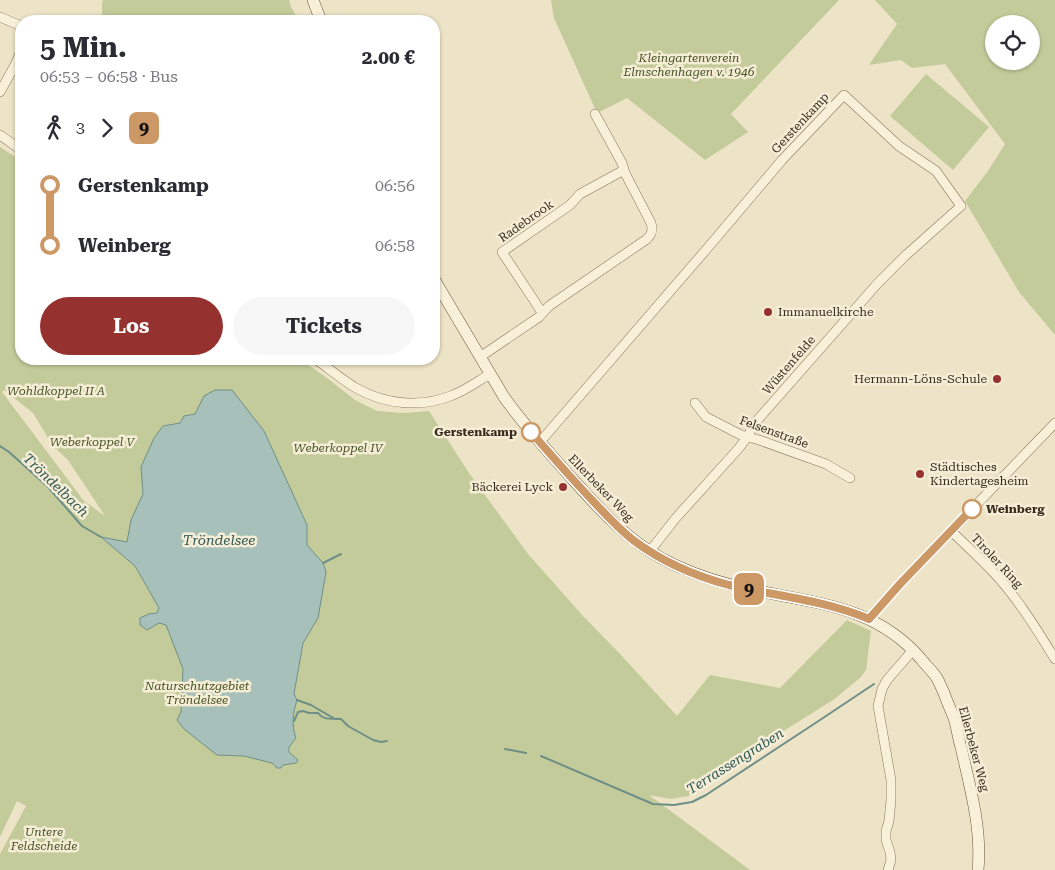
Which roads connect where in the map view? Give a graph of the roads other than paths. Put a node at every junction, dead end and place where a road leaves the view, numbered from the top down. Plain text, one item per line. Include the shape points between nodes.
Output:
1 (313, 0) edge
2 (319, 15) edge
3 (0, 18) edge
4 (15, 24) edge
5 (15, 67) edge
6 (0, 92) edge
7 (844, 95) joint
8 (595, 114) dead end
9 (0, 135) edge
10 (15, 146) edge
11 (624, 170) junction
12 (440, 289) edge
13 (542, 313) junction
14 (480, 357) junction
15 (323, 365) edge
16 (490, 374) junction
17 (695, 403) dead end
18 (1055, 423) edge
19 (748, 436) junction
20 (540, 442) junction
21 (850, 478) dead end
22 (951, 531) junction
23 (650, 551) junction
24 (869, 619) junction
25 (913, 650) junction
26 (1055, 659) edge
27 (888, 870) edge
28 (978, 870) edge

1 - 2 street
3 - 4 street
5 - 6 street
7 - 19 street, Wüstenfelde via 899,146 936,171 961,206 878,284 754,424
7 - 20 street, Gerstenkamp via 782,160
8 - 11 street
9 - 10 street
11 - 13 street via 651,223 651,234
11 - 13 street, Radebrook via 580,194 570,205 502,252
12 - 14 street, Ellerbeker Weg
13 - 14 street
14 - 16 street, Ellerbeker Weg
15 - 16 street via 355,388 371,395 388,401 418,403 462,391
16 - 20 street, Ellerbeker Weg via 514,412
17 - 19 street, Felsenstraße via 706,418
18 - 22 street
19 - 21 street, Felsenstraße via 826,464
19 - 23 street, Wüstenfelde
20 - 23 street, Ellerbeker Weg via 612,522
22 - 24 street
22 - 26 street, Tiroler Ring via 996,575 1033,623
23 - 24 street, Ellerbeker Weg via 707,578 825,604
24 - 25 street, Ellerbeker Weg
25 - 27 street via 887,680 878,706 891,780 886,831 891,860
25 - 28 street, Ellerbeker Weg via 937,679 954,719 974,806 979,839

